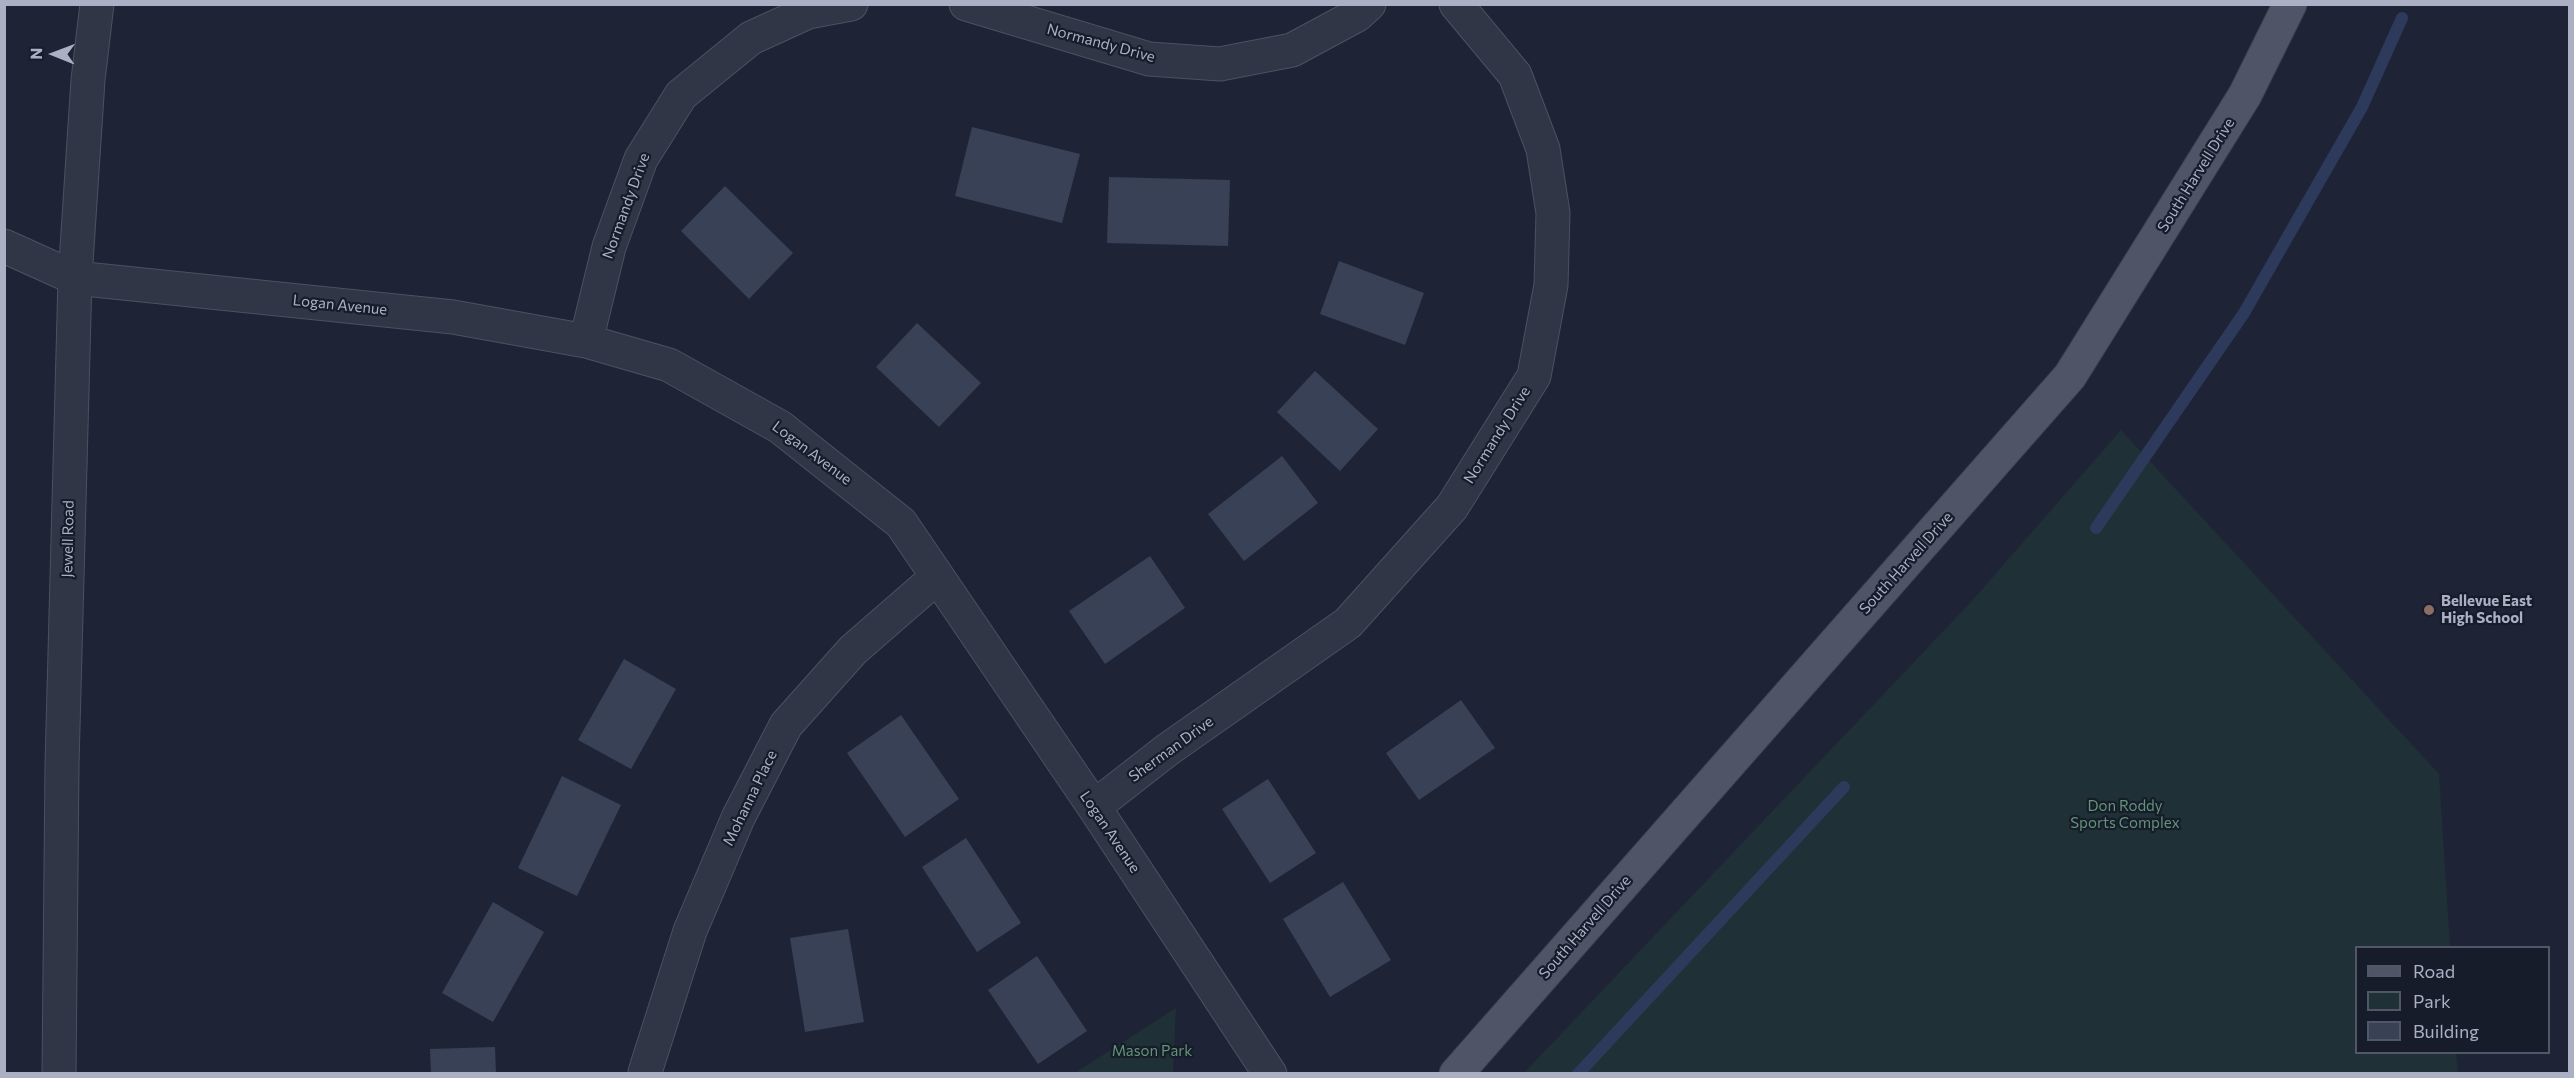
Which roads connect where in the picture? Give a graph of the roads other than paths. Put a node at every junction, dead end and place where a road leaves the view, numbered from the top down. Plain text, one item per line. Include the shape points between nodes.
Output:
1 (97, 4) edge
2 (851, 4) edge
3 (966, 4) edge
4 (1369, 4) edge
5 (1456, 4) edge
6 (2290, 4) edge
7 (4, 246) edge
8 (75, 278) junction
9 (586, 341) junction
10 (937, 577) junction
11 (1250, 692) joint
12 (1094, 807) junction
13 (645, 1072) edge
14 (59, 1074) edge
15 (1270, 1074) edge
16 (1456, 1074) edge

1 - 8 street, Jewell Road
2 - 9 street, Normandy Drive via 808,12 751,38 681,94 641,159 609,247
3 - 4 street, Normandy Drive via 1149,59 1220,64 1292,50 1357,15
5 - 11 street, Normandy Drive via 1515,75 1543,149 1553,213 1551,285 1534,376 1452,507 1348,622
6 - 16 main road, South Harvell Drive via 2245,95 2070,376
7 - 8 street, Logan Avenue
8 - 9 street, Logan Avenue via 453,317
8 - 14 street, Jewell Road via 62,765
9 - 10 street, Logan Avenue via 669,365 780,427 901,524
10 - 12 street, Logan Avenue
10 - 13 street, Mohanna Place via 853,650 786,725 738,818 690,931
11 - 12 street, Sherman Drive
12 - 15 street, Logan Avenue

